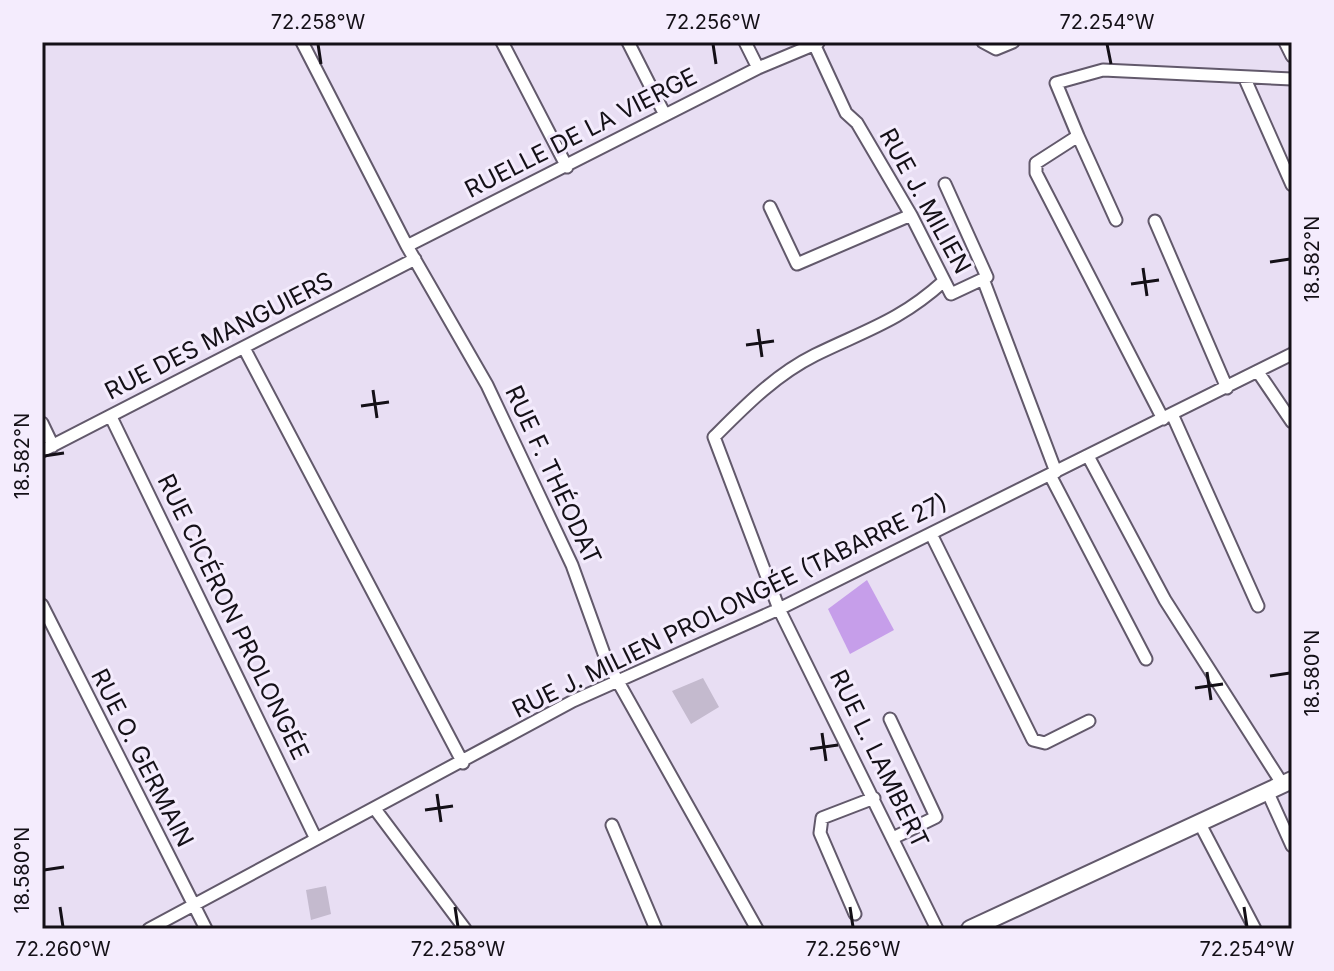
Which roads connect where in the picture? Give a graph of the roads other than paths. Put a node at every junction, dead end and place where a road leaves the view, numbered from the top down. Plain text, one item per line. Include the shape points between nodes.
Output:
1 (302, 42) edge
2 (502, 42) edge
3 (628, 42) edge
4 (745, 42) edge
5 (983, 42) edge
6 (1013, 42) edge
7 (1285, 42) edge
8 (817, 44) edge
9 (1292, 56) edge
10 (758, 68) junction
11 (1245, 79) junction
12 (1292, 79) edge
13 (665, 115) junction
14 (1078, 136) junction
15 (567, 167) junction
16 (945, 184) dead end
17 (1292, 185) edge
18 (770, 207) dead end
19 (911, 215) junction
20 (1116, 220) dead end
21 (1155, 221) dead end
22 (407, 246) junction
23 (415, 259) junction
24 (983, 279) junction
25 (944, 281) junction
26 (244, 348) junction
27 (1292, 354) edge
28 (1258, 372) junction
29 (1227, 388) junction
30 (111, 417) junction
31 (1168, 417) junction
32 (1292, 422) edge
33 (42, 423) edge
34 (48, 449) edge
35 (1088, 456) junction
36 (1053, 473) junction
37 (931, 534) junction
38 (42, 605) edge
39 (1258, 606) dead end
40 (779, 609) junction
41 (1146, 659) dead end
42 (616, 681) junction
43 (890, 719) dead end
44 (1089, 721) dead end
45 (463, 763) junction
46 (1280, 782) edge
47 (874, 798) junction
48 (375, 809) junction
49 (1200, 824) junction
50 (612, 825) dead end
51 (315, 837) junction
52 (893, 838) junction
53 (1292, 846) edge
54 (192, 905) junction
55 (855, 914) dead end
56 (975, 928) edge
57 (149, 929) edge
58 (206, 929) edge
59 (465, 929) edge
60 (656, 929) edge
61 (757, 929) edge
62 (937, 929) edge
63 (1255, 929) edge

1 - 22 street, RUE F. THÉODAT
2 - 15 street
3 - 13 street
4 - 10 street
5 - 6 street via 996,49
7 - 9 street
8 - 10 street, RUELLE DE LA VIERGE
8 - 19 street, RUE J. MILIEN via 846,113
10 - 13 street, RUELLE DE LA VIERGE
11 - 12 street
11 - 14 street via 1103,70 1059,80 1056,87
11 - 17 street
13 - 15 street, RUELLE DE LA VIERGE
14 - 20 street
14 - 31 street via 1036,163 1036,173
15 - 22 street, RUELLE DE LA VIERGE
16 - 24 street via 987,277
18 - 19 street via 797,264
19 - 25 street, RUE J. MILIEN
21 - 29 street
22 - 23 street, RUE F. THÉODAT
23 - 26 street, RUE DES MANGUIERS
23 - 42 street, RUE F. THÉODAT via 513,438 572,565
24 - 25 street, RUE J. MILIEN via 951,294
24 - 36 street, RUE J. MILIEN
25 - 40 street, RUE L. LAMBERT via 877,329 814,356 763,388 714,437
26 - 30 street, RUE DES MANGUIERS
26 - 45 street
27 - 28 street, RUE J. MILIEN PROLONGÉE (TABARRE 27)
28 - 29 street, RUE J. MILIEN PROLONGÉE (TABARRE 27)
28 - 32 street
29 - 31 street, RUE J. MILIEN PROLONGÉE (TABARRE 27)
30 - 34 street, RUE DES MANGUIERS
30 - 51 street, RUE CICÉRON PROLONGÉE
31 - 35 street, RUE J. MILIEN PROLONGÉE (TABARRE 27)
31 - 39 street
33 - 34 street
35 - 36 street, RUE J. MILIEN PROLONGÉE (TABARRE 27)
35 - 46 street via 1165,600
36 - 37 street, RUE J. MILIEN PROLONGÉE (TABARRE 27)
36 - 41 street, RUE J. MILIEN
37 - 40 street, RUE J. MILIEN PROLONGÉE (TABARRE 27)
37 - 44 street via 1033,740 1045,743
38 - 54 street, RUE O. GERMAIN
40 - 42 street, RUE J. MILIEN PROLONGÉE (TABARRE 27)
40 - 47 street, RUE L. LAMBERT
42 - 45 street, RUE J. MILIEN PROLONGÉE (TABARRE 27)
42 - 61 street, RUE F. THÉODAT
43 - 52 street via 936,817
45 - 48 street, RUE J. MILIEN PROLONGÉE (TABARRE 27)
46 - 49 main road
46 - 53 street
47 - 52 street, RUE L. LAMBERT
47 - 55 street via 819,823
48 - 51 street, RUE J. MILIEN PROLONGÉE (TABARRE 27)
48 - 59 street
49 - 56 main road
49 - 63 street
50 - 60 street
51 - 54 street, RUE J. MILIEN PROLONGÉE (TABARRE 27)
52 - 62 street, RUE L. LAMBERT
54 - 57 street, RUE J. MILIEN PROLONGÉE (TABARRE 27)
54 - 58 street, RUE O. GERMAIN

